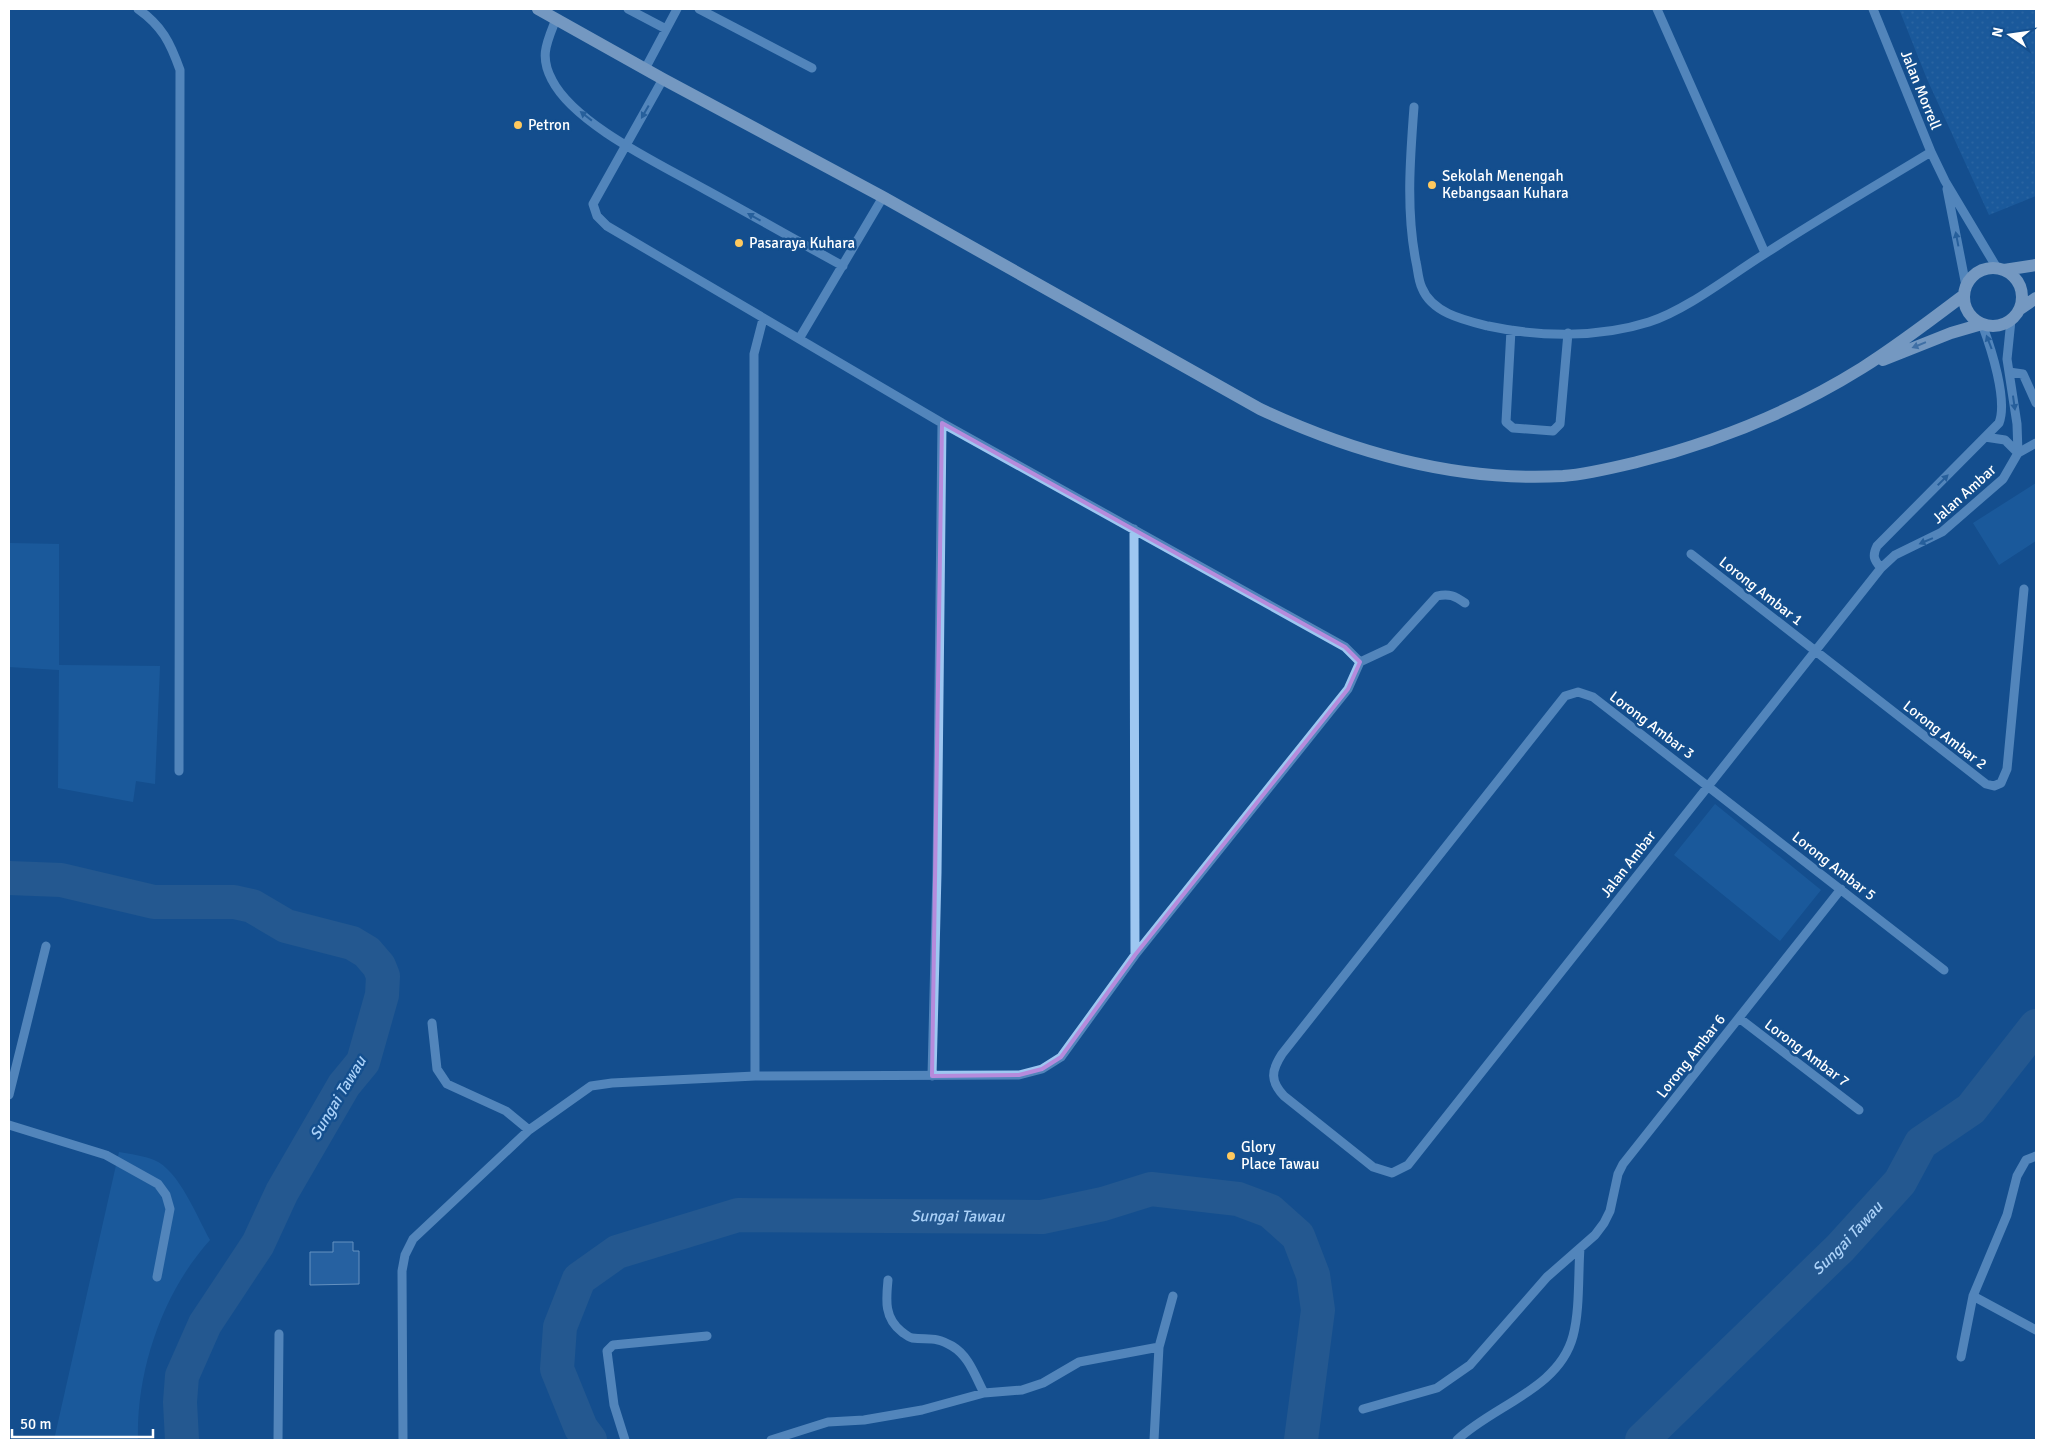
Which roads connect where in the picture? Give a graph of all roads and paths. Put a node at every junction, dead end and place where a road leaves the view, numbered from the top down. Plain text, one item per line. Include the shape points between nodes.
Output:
1 (138, 9) edge
2 (538, 9) edge
3 (628, 9) edge
4 (677, 9) edge
5 (699, 9) edge
6 (1657, 9) edge
7 (1873, 9) edge
8 (556, 19) junction
9 (666, 29) junction
10 (812, 68) dead end
11 (645, 69) junction
12 (663, 79) junction
13 (1414, 107) dead end
14 (626, 145) junction
15 (1931, 152) junction
16 (1945, 181) junction
17 (883, 197) junction
18 (1765, 254) junction
19 (2036, 265) edge
20 (843, 266) junction
21 (2001, 270) junction
22 (1965, 291) junction
23 (2036, 298) edge
24 (2020, 308) junction
25 (763, 319) junction
26 (2012, 320) junction
27 (1982, 324) junction
28 (1511, 330) junction
29 (1568, 333) junction
30 (799, 339) junction
31 (1862, 368) junction
32 (2009, 372) junction
33 (2036, 402) edge
34 (942, 423) junction
35 (1985, 437) junction
36 (2036, 443) edge
37 (2018, 453) junction
38 (1134, 529) junction
39 (1691, 554) dead end
40 (1881, 568) junction
41 (2024, 589) dead end
42 (1465, 603) dead end
43 (1814, 650) junction
44 (1360, 662) junction
45 (179, 771) dead end
46 (1708, 785) junction
47 (1841, 889) junction
48 (46, 946) dead end
49 (1135, 955) junction
50 (1944, 970) dead end
51 (1739, 1018) junction
52 (432, 1023) dead end
53 (756, 1076) junction
54 (932, 1076) junction
55 (9, 1095) edge
56 (1859, 1110) dead end
57 (9, 1125) edge
58 (529, 1130) junction
59 (2036, 1156) edge
60 (1392, 1173) joint
61 (1580, 1248) junction
62 (157, 1277) dead end
63 (888, 1280) dead end
64 (1173, 1296) dead end
65 (1973, 1296) junction
66 (2036, 1330) edge
67 (279, 1334) dead end
68 (706, 1336) dead end
69 (1159, 1347) junction
70 (1961, 1358) dead end
71 (984, 1393) junction
72 (1363, 1410) dead end
73 (278, 1440) edge
74 (403, 1440) edge
75 (625, 1440) edge
76 (771, 1440) edge
77 (1154, 1440) edge
78 (1457, 1440) edge

1 - 45 street via 154,20 171,44 180,70
2 - 8 main road
3 - 9 street
4 - 9 street
5 - 10 street
6 - 18 street
7 - 15 street, Jalan Morrell
8 - 11 main road
14 -> 8 street via 585,116 565,98 552,80 544,49
9 - 11 street
11 - 12 main road
12 -> 14 street
12 - 17 main road
13 - 28 street via 1409,182 1412,239 1421,287 1436,306 1453,316
20 -> 14 street
14 - 25 street via 593,204 597,216 607,226
15 - 16 street, Jalan Morrell
15 - 18 street
16 - 21 street
22 -> 16 street
17 - 20 street
17 - 31 main road via 1260,410 1347,446 1446,469 1520,476 1594,473 1670,453 1750,425
18 - 29 street via 1695,299 1651,322 1618,330
19 - 21 main road
20 - 30 street
21 - 22 main road via 1979,272
21 - 24 main road via 2012,275 2021,290
22 - 27 main road via 1968,313
22 - 31 main road
23 - 24 main road
24 - 26 main road
25 - 30 street
25 - 53 street via 754,354
26 - 27 main road via 1998,326
26 - 32 street
27 -> 31 main road
35 -> 27 street, Jalan Ambar via 1999,424 2002,415 1993,354
28 - 29 street
28 - 29 street via 1506,422 1513,428 1553,431 1560,424
30 - 34 street
32 - 33 street via 2023,374
32 -> 37 street
34 - 38 street
34 - 54 street
35 - 37 street via 2005,440
40 -> 35 street, Jalan Ambar via 1874,559 1877,546
36 - 37 street
37 -> 40 street, Jalan Ambar via 2003,480 1942,532 1895,555
38 - 44 street via 1345,647
38 - 49 street
39 - 43 street, Lorong Ambar 1
40 - 43 street, Jalan Ambar
41 - 43 street, Lorong Ambar 2 via 2007,769 2001,783 1994,786 1986,784
42 - 44 street via 1454,596 1437,596 1390,648
43 - 46 street, Jalan Ambar
44 - 49 street via 1348,689
46 - 47 street, Lorong Ambar 5
46 - 60 street, Jalan Ambar via 1408,1165
46 - 60 street, Lorong Ambar 3 via 1593,697 1578,692 1565,696 1274,1066 1272,1078 1284,1096 1373,1167
47 - 50 street, Lorong Ambar 5
47 - 51 street, Lorong Ambar 6
48 - 55 street
49 - 54 street via 1061,1057 1042,1069 1019,1075
51 - 56 street, Lorong Ambar 7
51 - 61 street, Lorong Ambar 6 via 1623,1164 1604,1223
52 - 58 street via 437,1069 447,1084 506,1111
53 - 54 street
53 - 58 street via 591,1086
57 - 62 street via 106,1155 158,1184 170,1209
58 - 74 street via 413,1239 404,1254
59 - 65 street via 2026,1160 2017,1176 2007,1215
61 - 72 street, Lorong Ambar 6 via 1547,1277 1470,1366 1437,1388
61 - 78 street via 1576,1317 1568,1352 1557,1368
63 - 71 street via 886,1307 898,1329 909,1338 937,1338 954,1347 967,1360
64 - 69 street
65 - 66 street
65 - 70 street
67 - 73 street
68 - 75 street via 613,1345 607,1352 614,1405
69 - 71 street via 1079,1362 1044,1383 1022,1390
69 - 77 street
71 - 76 street via 922,1410 864,1420 828,1422

